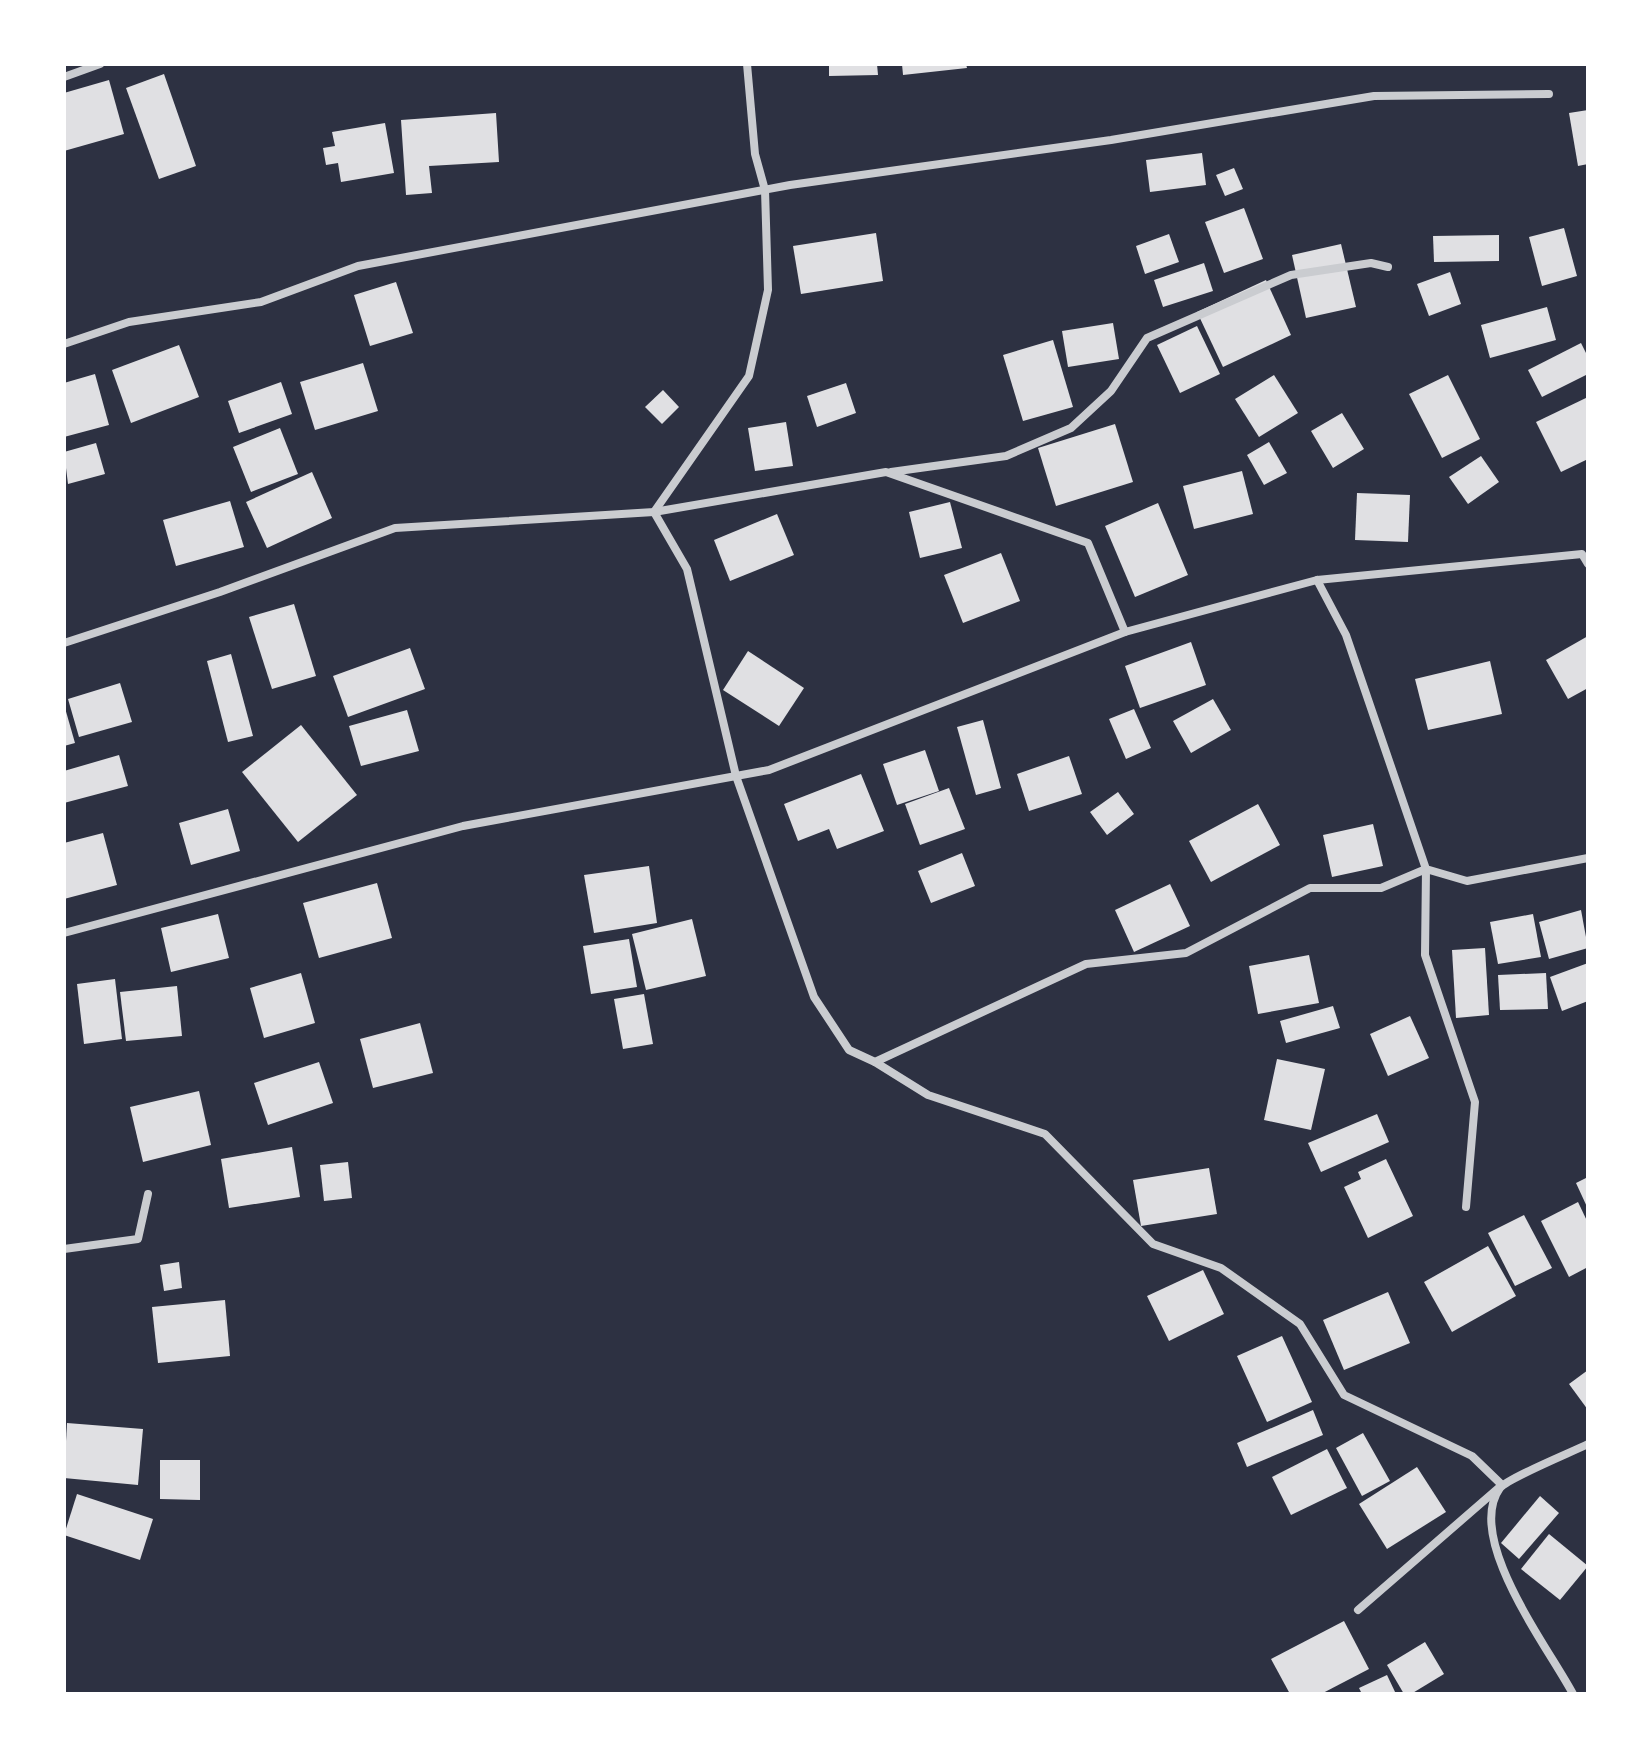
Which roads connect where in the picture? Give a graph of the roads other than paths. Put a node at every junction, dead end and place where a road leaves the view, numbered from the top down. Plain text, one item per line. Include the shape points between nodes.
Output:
1 (100, 64) edge
2 (747, 64) edge
3 (64, 77) edge
4 (1549, 94) dead end
5 (765, 190) junction
6 (1388, 267) dead end
7 (64, 344) edge
8 (886, 472) junction
9 (654, 512) junction
10 (1585, 553) edge
11 (1588, 564) edge
12 (1317, 580) junction
13 (1125, 632) junction
14 (64, 643) edge
15 (736, 776) junction
16 (1588, 858) edge
17 (1426, 869) junction
18 (64, 933) edge
19 (875, 1062) junction
20 (148, 1194) dead end
21 (1466, 1207) dead end
22 (64, 1249) edge
23 (1588, 1444) edge
24 (1502, 1485) junction
25 (1358, 1610) dead end
26 (1573, 1694) edge

1 - 3 street
2 - 5 street via 755,154
4 - 5 street via 1374,96
5 - 7 street via 358,266 261,302 129,322
5 - 9 street via 768,290 749,376
6 - 8 street via 1371,263 1291,275 1147,338 1111,391 1071,428 1006,456
8 - 9 street
8 - 13 street via 1088,543
9 - 14 street via 395,528
9 - 15 street via 687,569
10 - 11 street
10 - 12 street
12 - 13 street
12 - 17 street via 1346,635
13 - 15 street via 769,770
15 - 18 street via 463,826
15 - 19 street via 814,997 849,1050
16 - 17 street via 1467,881
17 - 19 street via 1381,888 1310,888 1186,953 1086,964
17 - 21 street via 1425,955 1475,1102
19 - 24 street via 928,1095 1045,1134 1153,1244 1221,1268 1300,1324 1344,1395 1472,1456
20 - 22 street via 138,1239
23 - 24 street
24 - 25 street
24 - 26 street via 1490,1507 1494,1552

